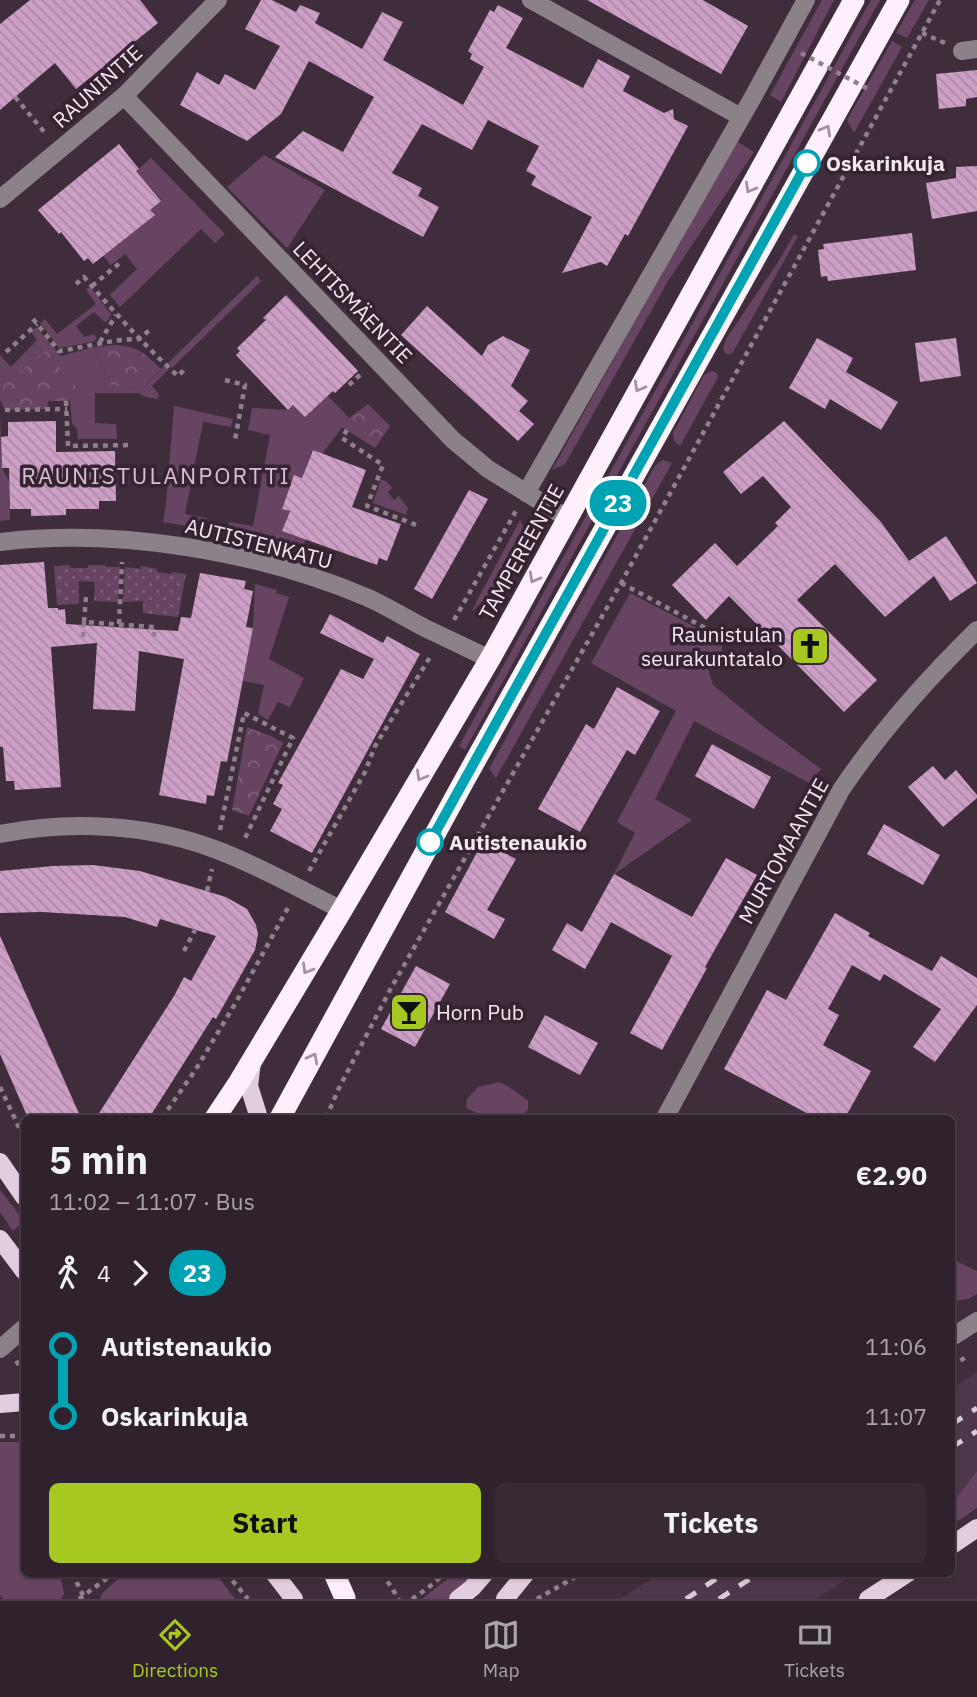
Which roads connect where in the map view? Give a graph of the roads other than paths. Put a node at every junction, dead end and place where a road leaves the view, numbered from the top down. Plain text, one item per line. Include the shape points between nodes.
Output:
1 (218, 0) edge
2 (531, 0) edge
3 (806, 0) edge
4 (854, 0) edge
5 (899, 0) edge
6 (124, 96) junction
7 (741, 117) junction
8 (0, 199) edge
9 (526, 493) junction
10 (566, 518) junction
11 (0, 542) edge
12 (977, 630) edge
13 (490, 659) junction
14 (0, 834) edge
15 (342, 911) junction
16 (252, 1058) junction
17 (217, 1115) edge
18 (258, 1115) edge
19 (282, 1115) edge
20 (668, 1115) edge
21 (0, 1162) edge
22 (21, 1193) edge
23 (0, 1239) edge
24 (21, 1266) edge
25 (977, 1321) edge
26 (21, 1331) edge
27 (955, 1334) edge
28 (0, 1349) edge
29 (21, 1402) edge
30 (0, 1404) edge
31 (977, 1528) edge
32 (955, 1543) edge
33 (277, 1577) edge
34 (331, 1577) edge
35 (336, 1577) edge
36 (482, 1577) edge
37 (523, 1577) edge
38 (902, 1577) edge
39 (346, 1598) edge
40 (294, 1599) edge
41 (458, 1599) edge
42 (505, 1599) edge
43 (868, 1599) edge

1 - 6 street, RAUNINTIE
2 - 7 street
3 - 7 street, TAMPEREENTIE
4 -> 10 highway, TAMPEREENTIE
19 -> 5 highway
6 - 8 street, RAUNINTIE
6 - 9 street, LEHTISMÄENTIE via 453,440
7 - 9 street, TAMPEREENTIE
9 - 10 street, LEHTISMÄENTIE
10 -> 13 highway, TAMPEREENTIE
11 - 13 street, AUTISTENKATU via 109,539 175,545 269,564 385,606
12 - 20 street, MURTOMAANTIE via 944,662 841,790
13 -> 15 highway, TAMPEREENTIE
14 - 15 street via 83,826 173,836 237,858
15 -> 16 highway, TAMPEREENTIE
16 - 17 highway, TAMPEREENTIE
16 - 18 main road via 249,1086
21 - 22 main road
23 - 24 main road
25 - 27 street
26 - 28 street
29 - 30 main road
31 - 32 main road
33 - 40 main road
34 - 39 main road
35 - 39 highway
36 - 41 main road
37 - 42 main road
38 - 43 main road

